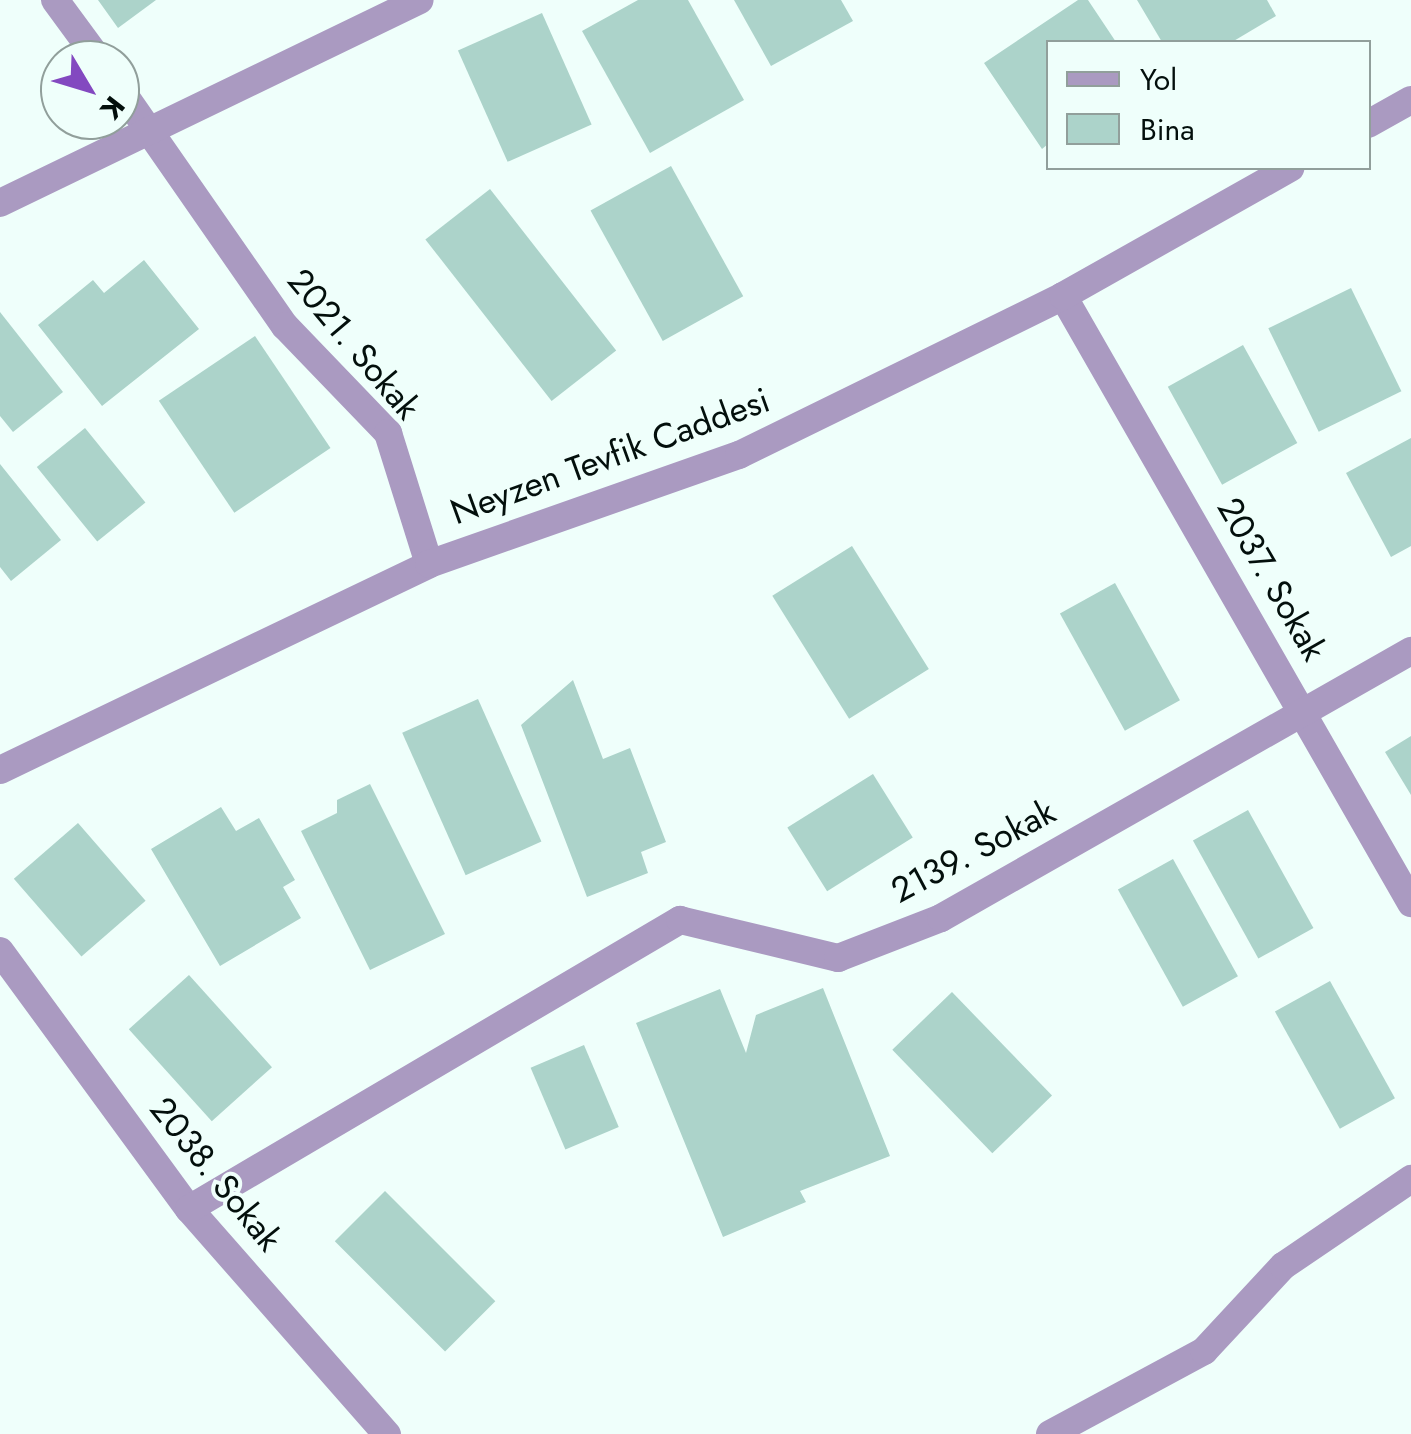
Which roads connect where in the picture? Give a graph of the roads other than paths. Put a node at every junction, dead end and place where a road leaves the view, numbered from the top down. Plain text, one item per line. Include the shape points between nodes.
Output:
1 (55, 0) edge
2 (419, 0) edge
3 (84, 40) edge
4 (1411, 100) edge
5 (140, 116) edge
6 (1371, 122) edge
7 (152, 133) junction
8 (1286, 170) edge
9 (0, 203) edge
10 (1063, 296) junction
11 (429, 564) junction
12 (1411, 652) edge
13 (1306, 711) junction
14 (0, 770) edge
15 (1411, 903) edge
16 (0, 951) edge
17 (1411, 1179) edge
18 (190, 1208) junction
19 (386, 1434) edge
20 (1050, 1434) edge

1 - 3 street
2 - 7 street
4 - 6 street
5 - 7 street, 2021. Sokak
7 - 9 street
7 - 11 street, 2021. Sokak via 285,326 388,433
8 - 10 street, Neyzen Tevfik Caddesi
10 - 11 street, Neyzen Tevfik Caddesi via 739,455
10 - 13 street, 2037. Sokak
11 - 14 street, Neyzen Tevfik Caddesi
12 - 13 street, 2139. Sokak
13 - 15 street, 2037. Sokak
13 - 18 street, 2139. Sokak via 941,918 838,958 680,920
16 - 18 street, 2038. Sokak
17 - 20 street via 1282,1266 1204,1350
18 - 19 street, 2038. Sokak

